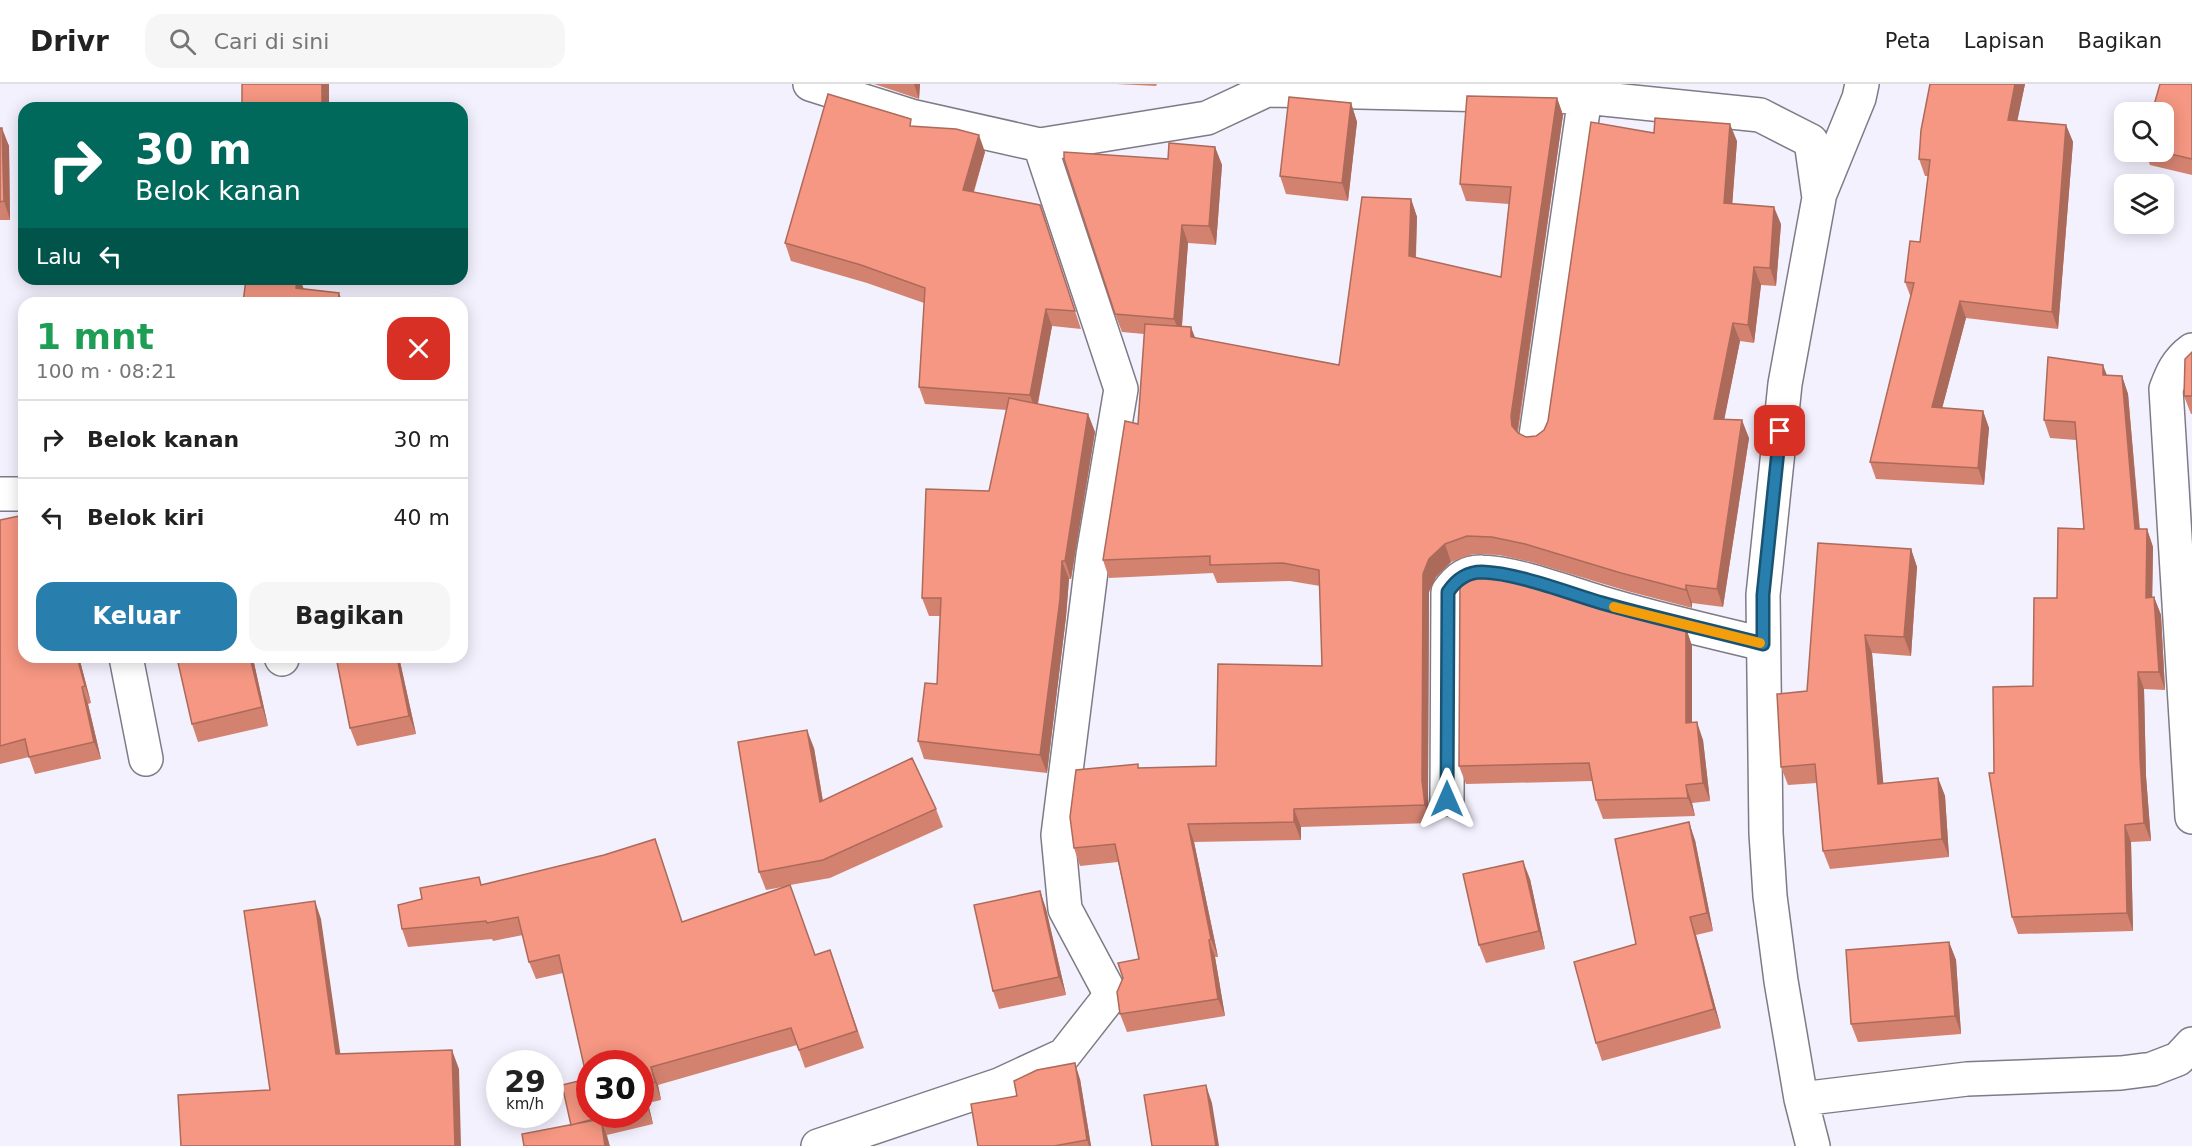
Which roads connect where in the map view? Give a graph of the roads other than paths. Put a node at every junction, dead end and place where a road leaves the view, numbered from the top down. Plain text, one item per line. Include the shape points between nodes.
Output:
1 (810, 84) edge
2 (1863, 84) edge
3 (1585, 97) junction
4 (1040, 145) junction
5 (1819, 198) junction
6 (2192, 350) edge
7 (1536, 436) edge
8 (0, 494) edge
9 (18, 494) edge
10 (1763, 644) junction
11 (127, 663) edge
12 (146, 759) dead end
13 (1447, 799) dead end
14 (2192, 817) edge
15 (2192, 1044) edge
16 (1801, 1099) junction
17 (818, 1146) edge
18 (1813, 1146) edge

1 - 4 street via 911,117
2 - 5 street
3 - 4 street via 1267,90 1207,118
3 - 5 street via 1760,115 1811,141
3 - 7 street
4 - 17 street via 1121,389 1093,555 1058,835 1065,909 1111,994 1064,1055 999,1085
5 - 10 street via 1785,384 1763,595
6 - 14 street via 2174,369 2166,389
8 - 9 street
10 - 13 street via 1502,574 1465,575 1448,592
10 - 16 street via 1770,896
11 - 12 street
15 - 16 street via 2178,1059 2152,1069 1967,1079
16 - 18 street

